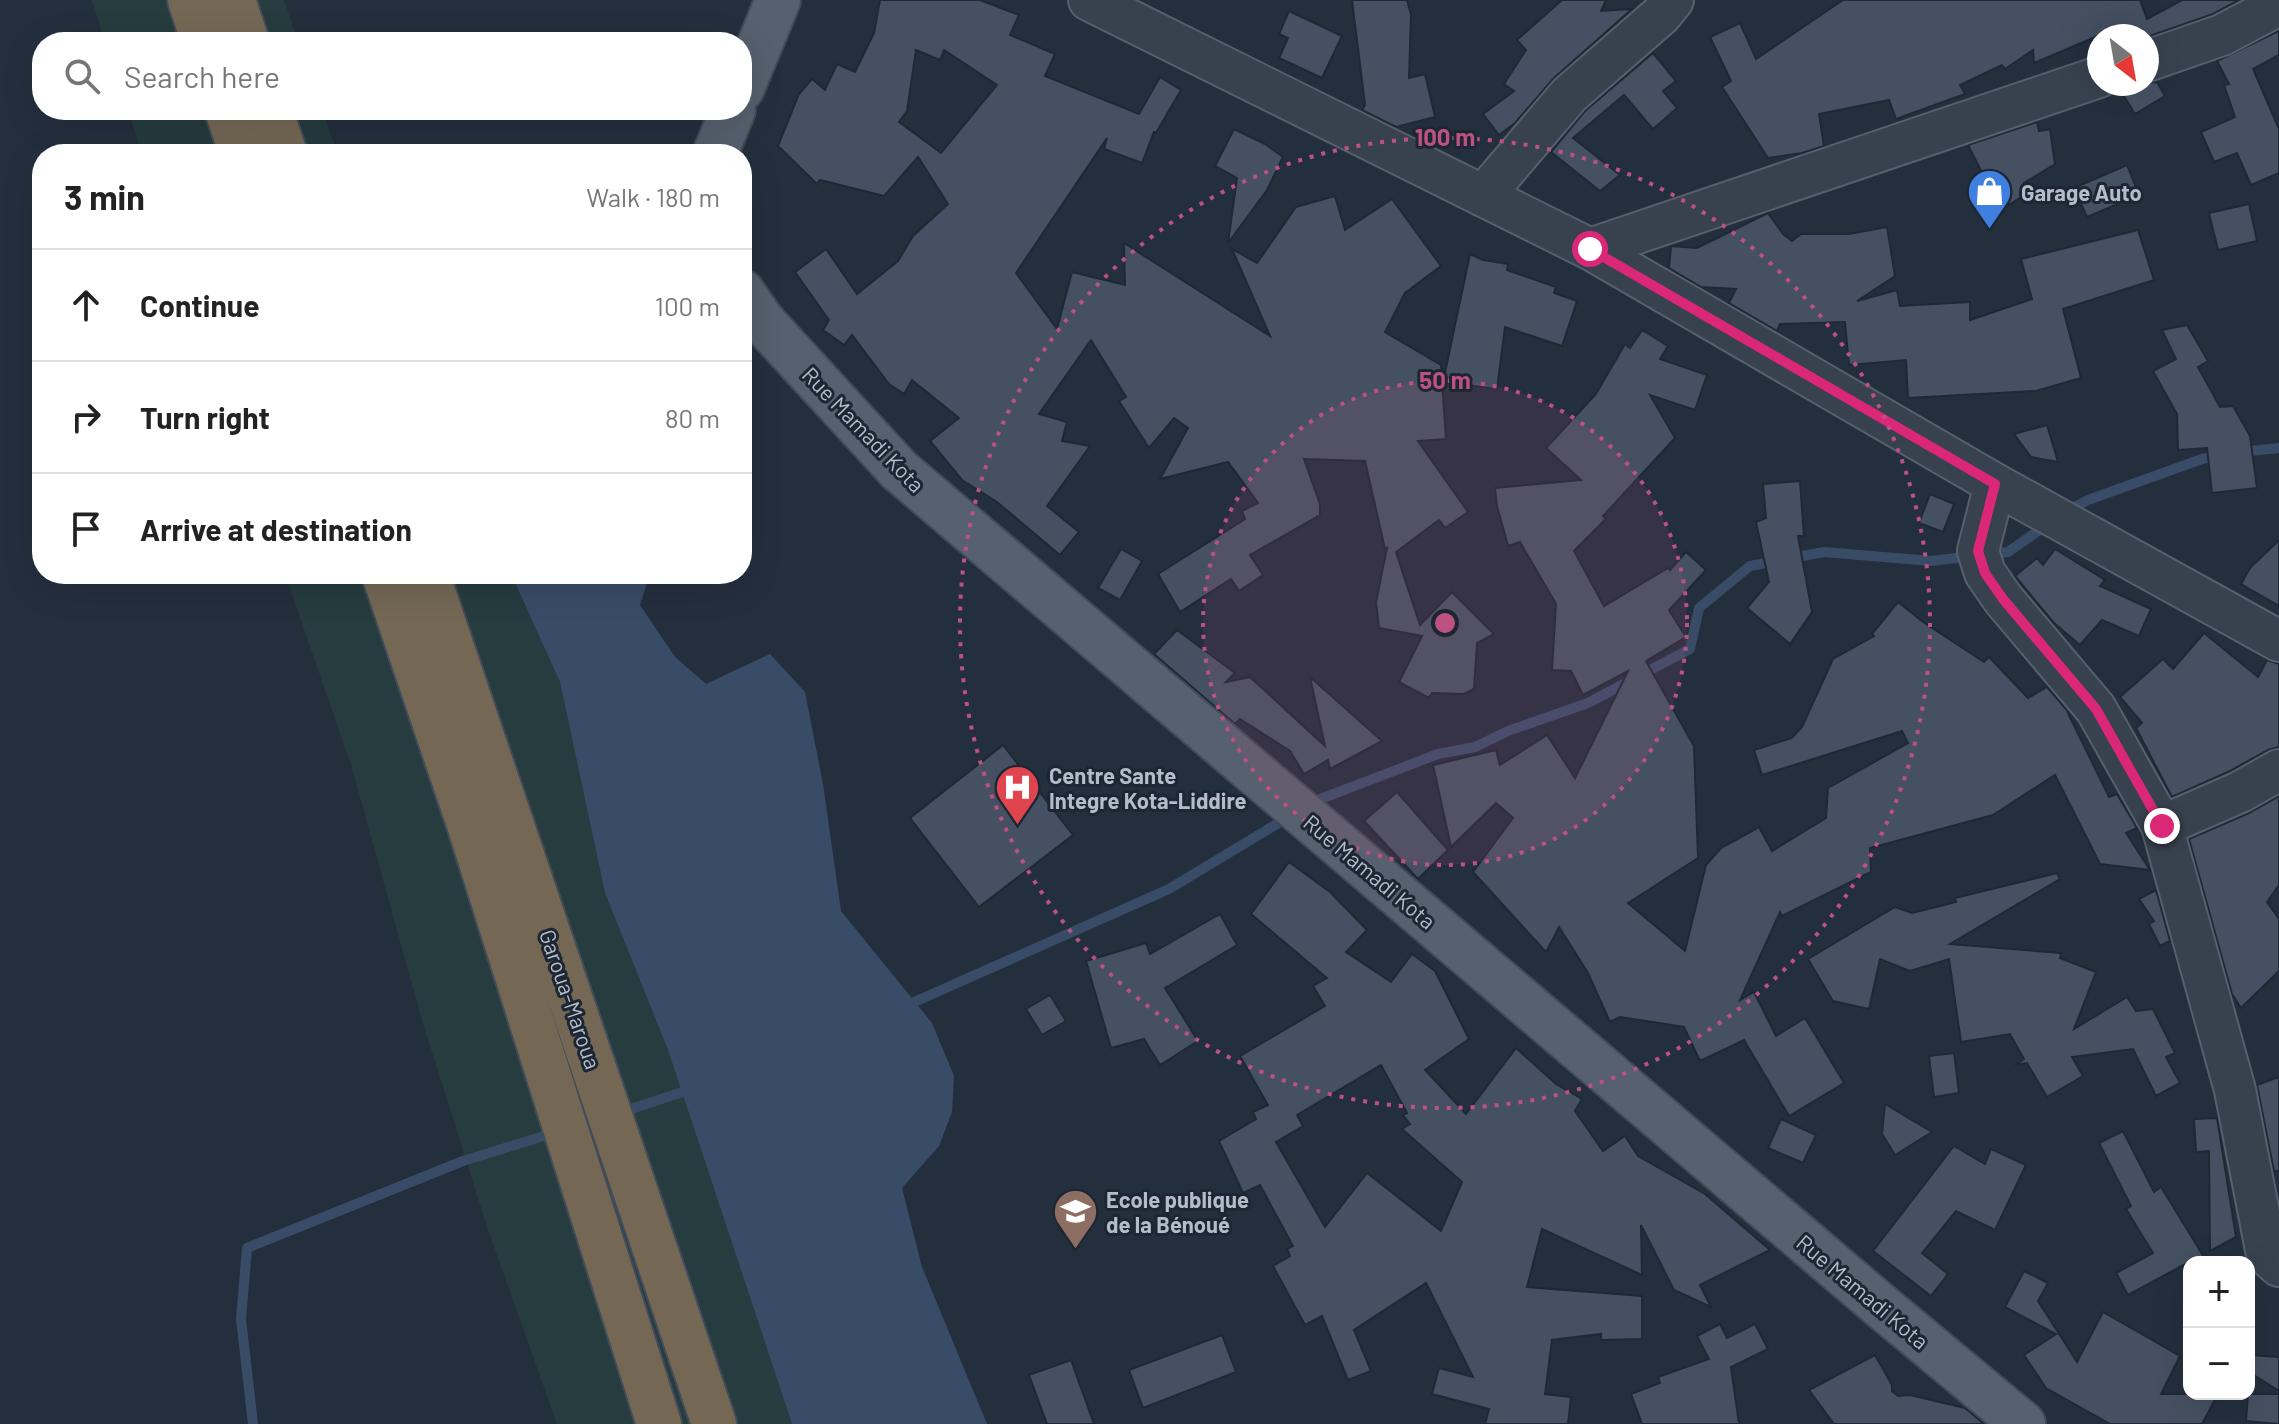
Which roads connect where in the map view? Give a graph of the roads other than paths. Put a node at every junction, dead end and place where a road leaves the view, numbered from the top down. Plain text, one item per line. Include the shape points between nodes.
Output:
1 (190, 0) edge
2 (233, 0) edge
3 (778, 0) edge
4 (1089, 0) edge
5 (1673, 0) edge
6 (2279, 5) edge
7 (201, 32) edge
8 (244, 32) edge
9 (2159, 57) edge
10 (752, 64) edge
11 (2087, 81) edge
12 (230, 120) edge
13 (273, 120) edge
14 (729, 120) edge
15 (239, 144) edge
16 (282, 144) edge
17 (719, 144) edge
18 (1483, 196) junction
19 (1590, 249) junction
20 (752, 306) edge
21 (1995, 484) junction
22 (387, 584) edge
23 (430, 584) edge
24 (2279, 641) edge
25 (2279, 770) edge
26 (2162, 826) junction
27 (2279, 1266) edge
28 (659, 1424) edge
29 (714, 1424) edge
30 (2023, 1424) edge

1 - 7 highway
2 - 8 highway
3 - 10 main road
4 - 18 street
5 - 18 street via 1569,95
6 - 9 street via 2222,35
11 - 19 street
12 - 15 highway
13 - 16 highway
14 - 17 main road
18 - 19 street
19 - 21 street
20 - 30 main road, Rue Mamadi Kota via 899,470
21 - 24 street
21 - 26 street via 1978,551 1985,573 2096,709
22 - 28 highway, Garoua-Maroua
23 - 29 highway, Garoua-Maroua
25 - 26 street
26 - 27 street via 2235,1090 2267,1255

